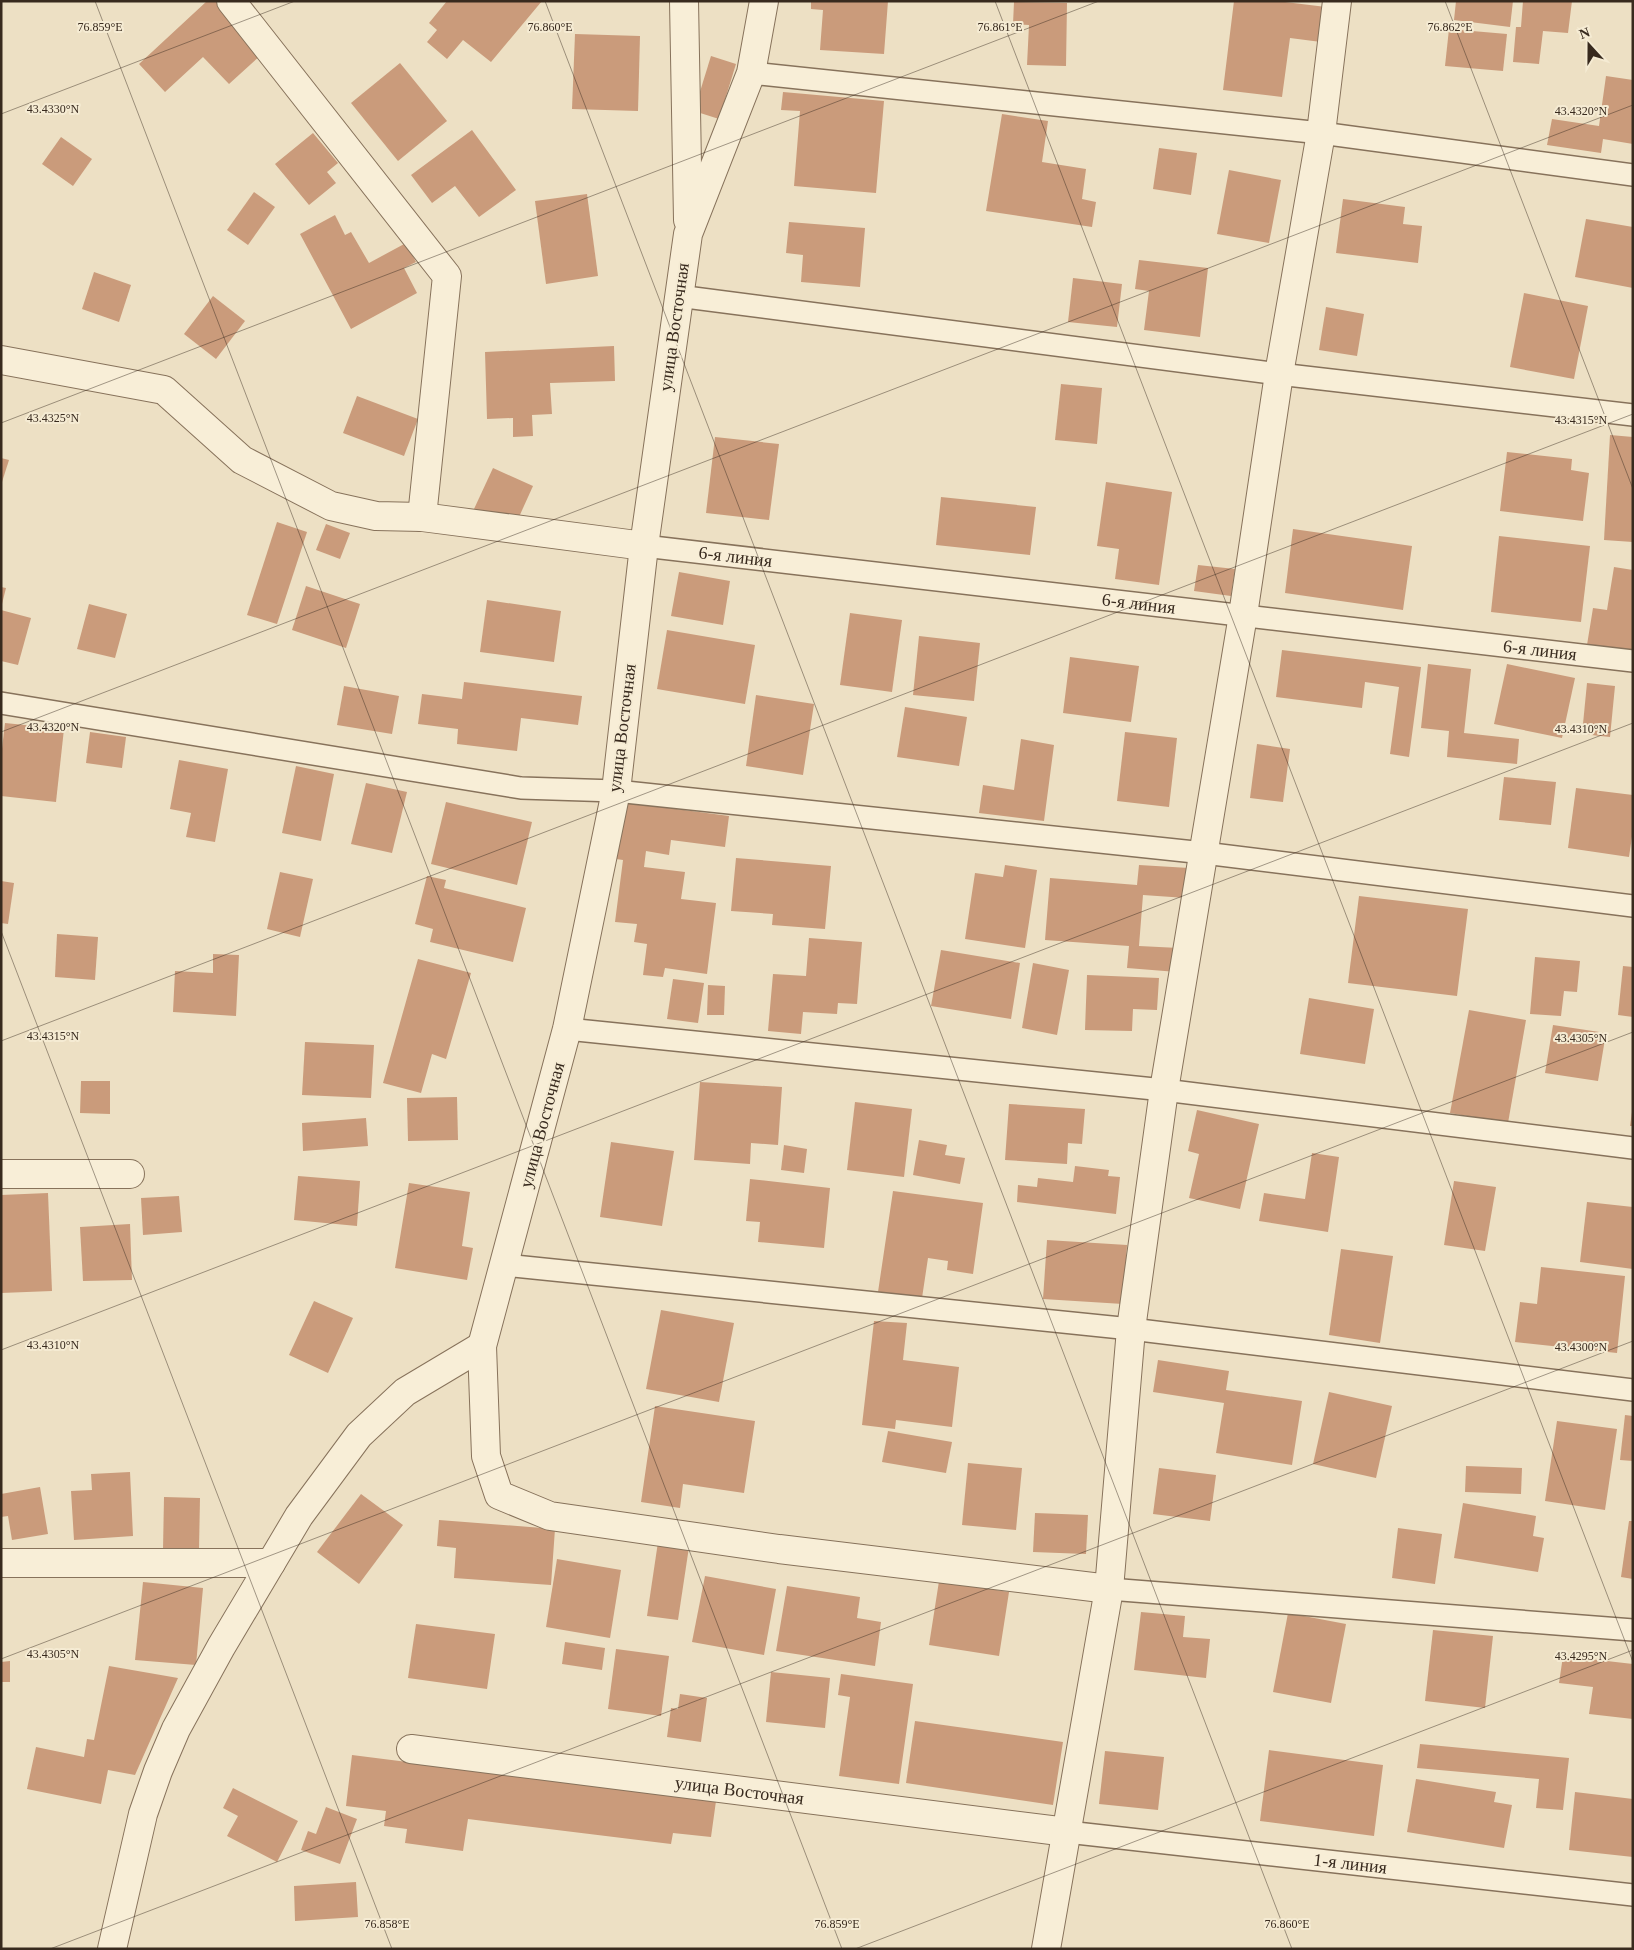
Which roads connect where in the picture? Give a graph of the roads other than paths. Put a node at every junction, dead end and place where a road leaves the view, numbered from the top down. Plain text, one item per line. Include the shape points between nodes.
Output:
1 (231, 1) edge
2 (684, 1) edge
3 (764, 1) edge
4 (1337, 1) edge
5 (751, 73) junction
6 (1321, 133) junction
7 (1633, 175) edge
8 (688, 234) junction
9 (678, 296) junction
10 (1, 360) edge
11 (1279, 374) junction
12 (1633, 415) edge
13 (422, 517) junction
14 (644, 546) junction
15 (1243, 615) junction
16 (1633, 661) edge
17 (1, 703) edge
18 (616, 791) junction
19 (1204, 853) junction
20 (1633, 906) edge
21 (567, 1029) junction
22 (1164, 1090) junction
23 (1633, 1148) edge
24 (1, 1174) edge
25 (130, 1174) dead end
26 (504, 1265) junction
27 (1131, 1329) junction
28 (482, 1346) junction
29 (1633, 1390) edge
30 (1, 1563) edge
31 (271, 1563) junction
32 (1109, 1589) junction
33 (1633, 1630) edge
34 (411, 1749) dead end
35 (1067, 1832) junction
36 (1633, 1895) edge
37 (112, 1949) edge
38 (1046, 1949) edge

1 - 13 street via 447,276
2 - 8 street
3 - 5 street, улица Восточная
4 - 6 street
5 - 6 lane
5 - 8 street, улица Восточная
6 - 7 lane
6 - 11 street
8 - 9 street, улица Восточная
9 - 11 lane
9 - 14 street, улица Восточная
10 - 13 street via 164,390 242,460 331,506 376,516
11 - 12 lane
11 - 15 street
13 - 14 street
14 - 15 lane, 6-я линия
14 - 18 street, улица Восточная
15 - 16 lane, 6-я линия
15 - 19 street
17 - 18 lane via 521,788
18 - 19 lane
18 - 21 street, улица Восточная
19 - 20 lane
19 - 22 street
21 - 22 lane
21 - 26 street, улица Восточная
22 - 23 lane
22 - 27 street
24 - 25 street
26 - 27 lane
26 - 28 street, улица Восточная
27 - 29 lane
27 - 32 street
28 - 31 street via 405,1392 359,1435 299,1516
28 - 32 street, улица Восточная via 486,1456 499,1495 550,1516 779,1549
30 - 31 street
31 - 37 street via 221,1646 176,1729 158,1771 143,1814
32 - 33 lane
32 - 35 street
34 - 35 street, улица Восточная
35 - 36 lane, 1-я линия
35 - 38 street

